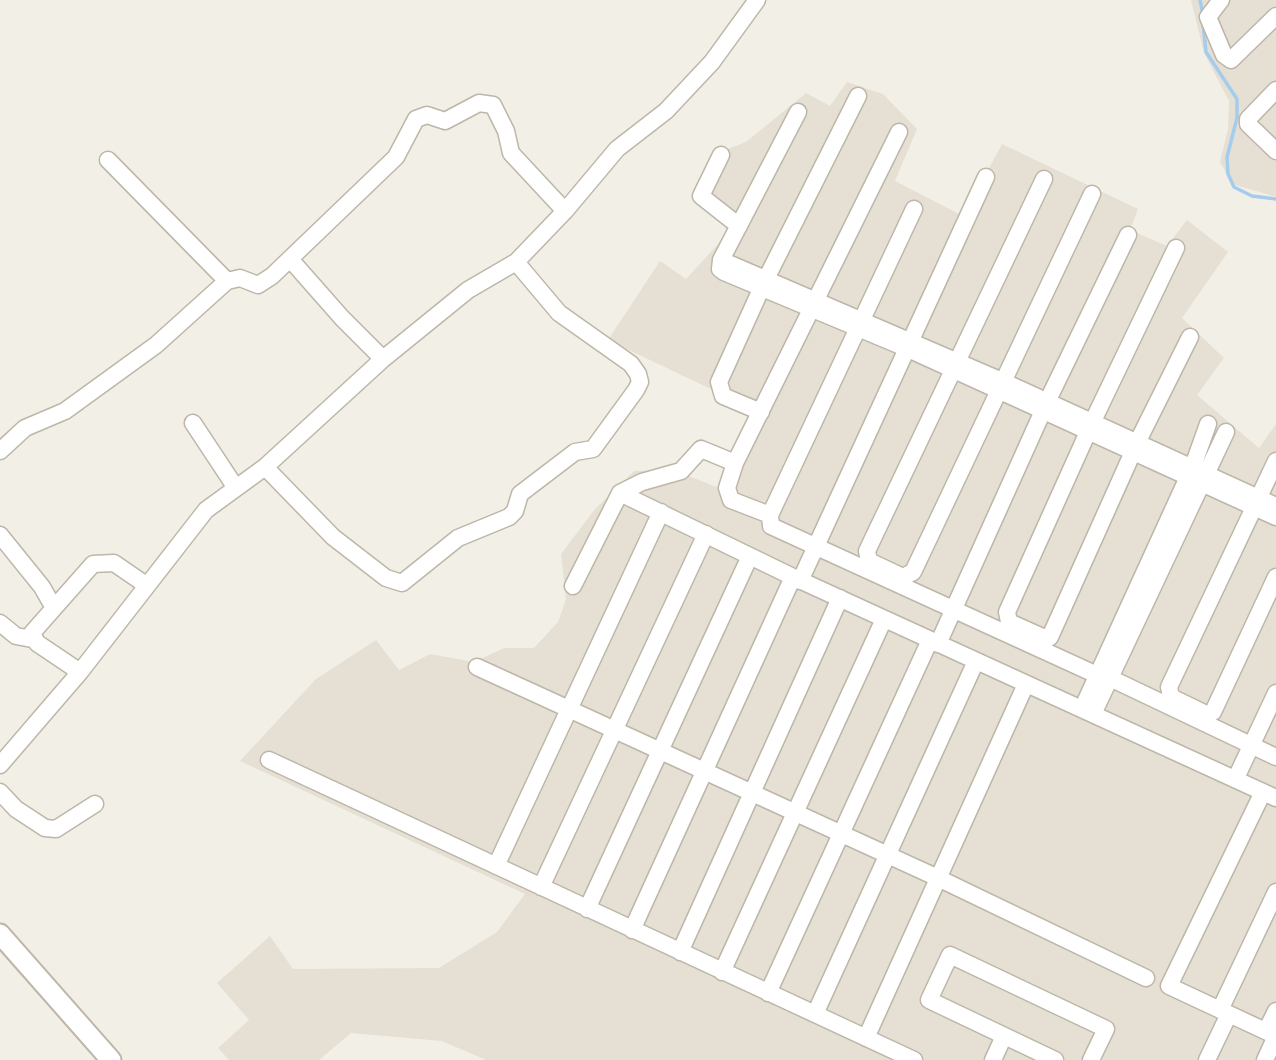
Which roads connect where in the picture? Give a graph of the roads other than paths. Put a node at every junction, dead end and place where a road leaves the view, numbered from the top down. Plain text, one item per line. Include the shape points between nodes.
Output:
1 (757, 0) edge
2 (1221, 0) edge
3 (1276, 16) edge
4 (1276, 90) edge
5 (858, 96) dead end
6 (798, 112) dead end
7 (899, 132) dead end
8 (1276, 151) edge
9 (721, 155) dead end
10 (108, 160) dead end
11 (986, 177) dead end
12 (1044, 179) dead end
13 (1092, 194) dead end
14 (914, 209) dead end
15 (565, 211) junction
16 (738, 226) junction
17 (1128, 235) dead end
18 (1177, 247) dead end
19 (290, 258) junction
20 (516, 262) junction
21 (227, 282) junction
22 (765, 283) junction
23 (813, 304) junction
24 (861, 325) junction
25 (1190, 337) dead end
26 (907, 344) junction
27 (383, 359) junction
28 (953, 365) junction
29 (1000, 385) junction
30 (1045, 407) junction
31 (761, 412) junction
32 (193, 423) dead end
33 (1208, 424) dead end
34 (1090, 427) junction
35 (1226, 432) dead end
36 (1135, 449) junction
37 (0, 451) edge
38 (1276, 461) edge
39 (735, 463) junction
40 (265, 467) junction
41 (1197, 475) junction
42 (236, 488) junction
43 (620, 492) junction
44 (1256, 502) junction
45 (1276, 506) edge
46 (661, 512) junction
47 (770, 515) junction
48 (1276, 517) edge
49 (706, 534) junction
50 (0, 535) edge
51 (816, 546) junction
52 (750, 556) junction
53 (1276, 577) edge
54 (797, 579) junction
55 (145, 585) junction
56 (573, 586) dead end
57 (839, 598) junction
58 (54, 608) junction
59 (953, 610) junction
60 (884, 619) junction
61 (2, 627) edge
62 (32, 639) junction
63 (934, 642) junction
64 (976, 661) junction
65 (477, 667) dead end
66 (80, 673) junction
67 (1104, 677) junction
68 (1026, 684) junction
69 (1276, 693) edge
70 (570, 710) junction
71 (1087, 712) junction
72 (615, 728) junction
73 (1251, 745) junction
74 (661, 749) junction
75 (1276, 757) edge
76 (268, 760) dead end
77 (0, 765) edge
78 (705, 770) junction
79 (1236, 778) junction
80 (0, 792) edge
81 (752, 792) junction
82 (1270, 795) edge
83 (95, 804) dead end
84 (796, 812) junction
85 (842, 833) junction
86 (888, 855) junction
87 (496, 866) junction
88 (938, 878) junction
89 (541, 887) junction
90 (1276, 892) edge
91 (587, 909) junction
92 (632, 930) junction
93 (0, 935) edge
94 (680, 952) junction
95 (722, 972) junction
96 (1146, 978) dead end
97 (768, 993) junction
98 (1276, 1011) edge
99 (1224, 1012) junction
100 (815, 1014) junction
101 (1266, 1031) junction
102 (1004, 1036) junction
103 (866, 1038) junction
104 (111, 1060) edge
105 (914, 1060) edge
106 (993, 1060) edge
107 (1055, 1060) edge
108 (1091, 1060) edge
109 (1208, 1060) edge
110 (1265, 1060) edge

1 - 15 street via 712,62 666,111 617,149
2 - 3 street via 1208,17 1224,55 1231,60
4 - 8 street via 1248,124
5 - 22 street
6 - 16 street
7 - 23 street
9 - 16 street via 701,197
10 - 21 street
11 - 26 street
12 - 28 street
13 - 29 street
14 - 24 street
15 - 19 street via 511,153 501,117 493,106 482,102 445,121 427,115 416,119 396,156
15 - 20 street
16 - 22 street via 720,270
17 - 30 street
18 - 34 street
19 - 21 street via 258,285 240,278
19 - 27 street
20 - 27 street via 468,290
20 - 40 street via 559,313 631,364 638,374 636,390 593,449 575,452 520,494 516,511 509,517 458,538 402,583 386,578 333,537
21 - 37 street via 156,345 65,411 25,428
22 - 23 street
22 - 31 street via 719,382 723,396
23 - 24 street
23 - 31 street
24 - 26 street
24 - 47 street
25 - 36 street
26 - 28 street
26 - 51 street
27 - 40 street
28 - 29 street
28 - 29 street via 867,551 869,561 904,577 913,572
29 - 30 street
30 - 34 street
30 - 59 street
31 - 39 street
32 - 42 street
33 - 41 street
34 - 36 street
34 - 36 street via 1006,615 1013,624 1051,637
35 - 41 street
36 - 41 street
38 - 44 street
39 - 43 street via 701,449 681,471
39 - 47 street via 727,494 731,500
40 - 42 street
41 - 44 street
41 - 67 street
42 - 55 street via 206,510
43 - 46 street
43 - 56 street
44 - 45 street
44 - 48 street
44 - 53 street via 1169,687 1171,697 1206,714 1213,712
46 - 49 street
46 - 70 street
47 - 51 street via 771,526
49 - 52 street
49 - 72 street
50 - 58 street
51 - 54 street
51 - 59 street
52 - 54 street
52 - 74 street
54 - 57 street
54 - 78 street
55 - 58 street via 114,563 93,564
55 - 66 street
57 - 60 street
57 - 81 street
58 - 62 street
59 - 63 street
59 - 67 street
60 - 63 street
60 - 84 street
61 - 62 street
62 - 66 street
63 - 64 street
63 - 85 street
64 - 68 street
64 - 86 street
65 - 70 street
66 - 77 street
67 - 71 street
67 - 73 street
68 - 71 street
68 - 88 street
69 - 73 street
70 - 72 street
70 - 87 street
71 - 79 street
72 - 74 street
72 - 89 street
73 - 75 street
73 - 79 street
74 - 78 street
74 - 91 street
76 - 87 street
78 - 81 street
78 - 92 street
79 - 82 street
80 - 83 street via 45,828 56,829
81 - 84 street
81 - 94 street
82 - 99 street via 1169,986
84 - 85 street
84 - 95 street
85 - 86 street
85 - 97 street
86 - 88 street
86 - 100 street
87 - 89 street
88 - 96 street
88 - 103 street
89 - 91 street
90 - 99 street
91 - 92 street
92 - 94 street
93 - 104 street
94 - 95 street
95 - 97 street
97 - 100 street
98 - 101 street
99 - 101 street
99 - 109 street
100 - 103 street
101 - 110 street via 1276,1036
102 - 106 street
102 - 107 street
102 - 108 street via 929,1000 950,955 1106,1029
103 - 105 street

